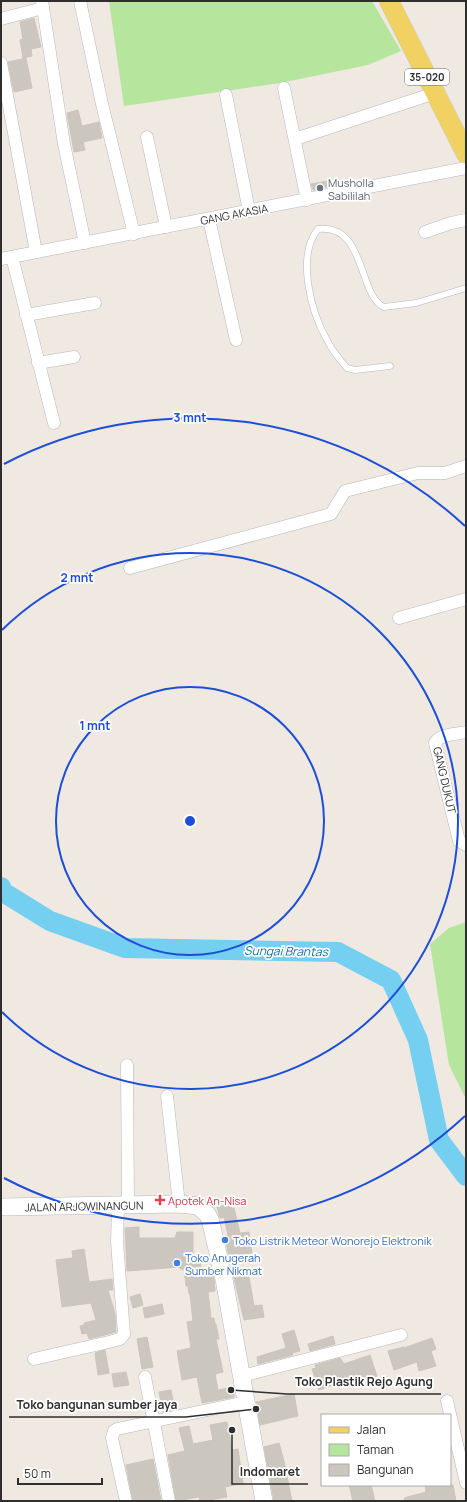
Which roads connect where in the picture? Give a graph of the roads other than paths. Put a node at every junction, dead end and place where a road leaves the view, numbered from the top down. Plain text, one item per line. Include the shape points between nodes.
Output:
1 (80, 1) edge
2 (389, 1) edge
3 (42, 5) edge
4 (1, 19) edge
5 (1, 63) edge
6 (284, 88) dead end
7 (435, 93) junction
8 (226, 95) dead end
9 (147, 137) dead end
10 (295, 139) junction
11 (466, 154) edge
12 (466, 168) edge
13 (307, 200) junction
14 (249, 211) junction
15 (209, 219) junction
16 (466, 220) edge
17 (166, 227) junction
18 (425, 232) dead end
19 (134, 234) junction
20 (85, 243) junction
21 (36, 252) junction
22 (6, 258) edge
23 (466, 288) edge
24 (95, 303) dead end
25 (26, 315) junction
26 (236, 340) dead end
27 (74, 357) dead end
28 (38, 363) junction
29 (390, 366) dead end
30 (54, 423) dead end
31 (466, 466) edge
32 (130, 568) dead end
33 (466, 599) edge
34 (399, 618) dead end
35 (466, 732) edge
36 (466, 845) edge
37 (127, 1065) dead end
38 (167, 1096) dead end
39 (179, 1204) junction
40 (123, 1206) junction
41 (1, 1207) edge
42 (401, 1335) dead end
43 (34, 1359) dead end
44 (242, 1376) junction
45 (145, 1377) dead end
46 (447, 1400) dead end
47 (246, 1402) junction
48 (450, 1414) edge
49 (451, 1417) edge
50 (152, 1421) junction
51 (466, 1483) edge
52 (126, 1501) edge
53 (169, 1501) edge
54 (264, 1501) edge

1 - 19 street
2 - 7 main road, 35-020
3 - 4 street
3 - 20 street via 64,144
5 - 21 street
6 - 10 street
7 - 10 street
7 - 11 main road, 35-020
8 - 14 street
9 - 17 street
10 - 13 street
12 - 13 street, GANG AKASIA
13 - 14 street, GANG AKASIA
14 - 15 street, GANG AKASIA
15 - 17 street, GANG AKASIA
15 - 26 street
16 - 18 street
17 - 19 street, GANG AKASIA
19 - 20 street, GANG AKASIA
20 - 21 street, GANG AKASIA
21 - 22 street, GANG AKASIA
22 - 25 street
23 - 29 lane via 416,303 384,307 375,301 359,258 341,233 328,227 318,228 311,237 306,263 310,294 318,322 327,341 347,368 355,370
24 - 25 street
25 - 28 street
27 - 28 street
28 - 30 street
31 - 32 street via 445,473 418,473 345,492 331,514
33 - 34 street
35 - 36 street, GANG DUKUT via 442,737 435,743 459,841
37 - 40 street
38 - 39 street
39 - 40 main road, JALAN ARJOWINANGUN
39 - 44 main road, JALAN ARJOWINANGUN via 198,1206 210,1219
40 - 41 main road, JALAN ARJOWINANGUN
40 - 43 street via 117,1242 124,1334 120,1339
42 - 44 street
44 - 47 main road, JALAN ARJOWINANGUN
45 - 50 street
46 - 48 street
47 - 50 street
47 - 54 main road, JALAN ARJOWINANGUN
49 - 51 street
50 - 52 street via 117,1429 113,1433
50 - 53 street

